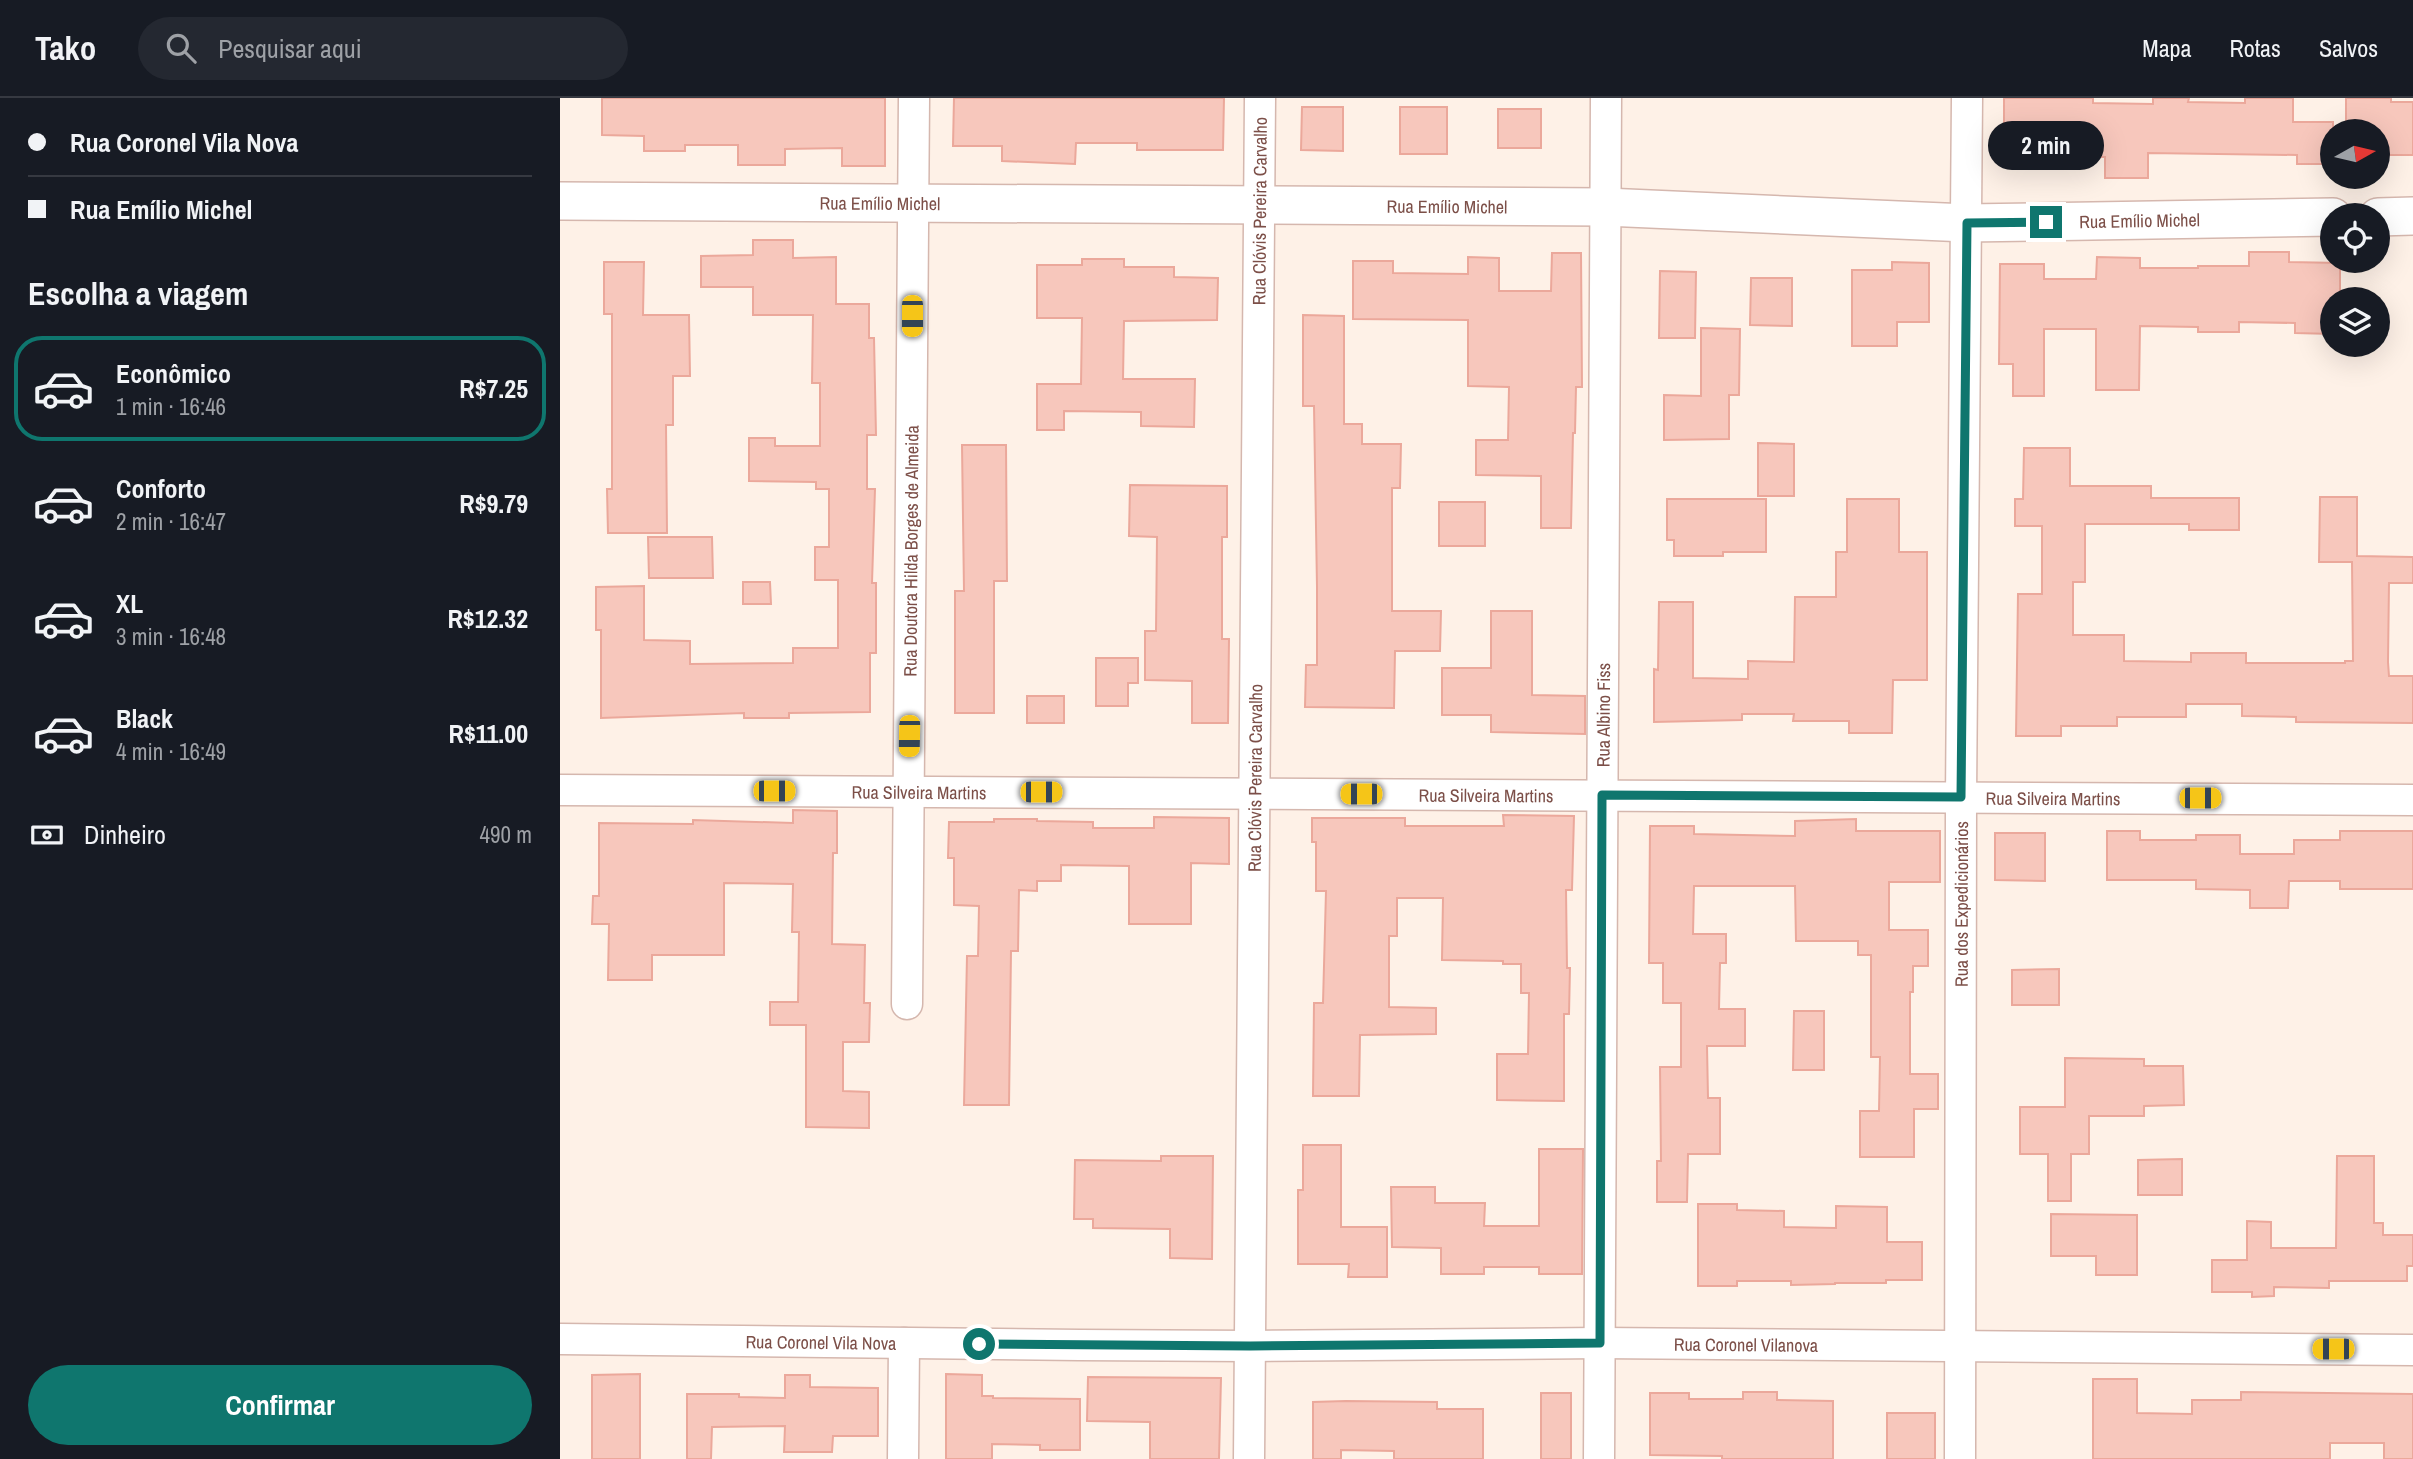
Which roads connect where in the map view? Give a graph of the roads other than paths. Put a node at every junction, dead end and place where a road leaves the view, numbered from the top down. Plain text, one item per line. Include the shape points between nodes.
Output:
1 (914, 98) edge
2 (1260, 98) edge
3 (1606, 98) edge
4 (1967, 98) edge
5 (560, 201) edge
6 (913, 204) junction
7 (1259, 205) junction
8 (1605, 207) junction
9 (2413, 216) edge
10 (2390, 217) edge
11 (2320, 218) edge
12 (1967, 223) junction
13 (560, 790) edge
14 (908, 792) junction
15 (1254, 793) junction
16 (1602, 795) junction
17 (1961, 797) junction
18 (2413, 800) edge
19 (907, 1004) dead end
20 (560, 1339) edge
21 (904, 1343) junction
22 (1600, 1343) junction
23 (1080, 1345) joint
24 (1250, 1346) junction
25 (1961, 1347) junction
26 (2413, 1350) edge
27 (903, 1459) edge
28 (1249, 1459) edge
29 (1599, 1459) edge
30 (1960, 1459) edge

1 - 6 street, Rua Doutora Hilda Borges de Almeida
2 - 7 street, Rua Clóvis Pereira Carvalho
3 - 8 street, Rua Albino Fiss
4 - 12 street, Rua dos Expedicionários
5 - 6 street, Rua Emílio Michel
6 - 7 street, Rua Emílio Michel
6 - 14 street, Rua Doutora Hilda Borges de Almeida
7 - 8 street, Rua Emílio Michel
7 - 15 street, Rua Clóvis Pereira Carvalho
8 - 12 street, Rua Emílio Michel
8 - 16 street, Rua Albino Fiss
9 - 10 street
11 - 12 street, Rua Emílio Michel
12 - 17 street, Rua dos Expedicionários
13 - 14 street, Rua Silveira Martins
14 - 15 street, Rua Silveira Martins
14 - 19 street, Rua Doutora Hilda Borges de Almeida
15 - 16 street, Rua Silveira Martins
15 - 24 street, Rua Clóvis Pereira Carvalho
16 - 17 street, Rua Silveira Martins
16 - 22 street, Rua Albino Fiss
17 - 18 street, Rua Silveira Martins
17 - 25 street, Rua dos Expedicionários
20 - 21 street, Rua Coronel Vila Nova
21 - 23 street, Rua Coronel Vila Nova
21 - 27 street
22 - 24 street, Rua Coronel Vilanova
22 - 25 street, Rua Coronel Vilanova
22 - 29 street, Rua Albino Fiss
23 - 24 street, Rua Coronel Vilanova
24 - 28 street, Rua Clóvis Pereira Carvalho
25 - 26 street, Rua Coronel Vilanova
25 - 30 street, Rua dos Expedicionários

